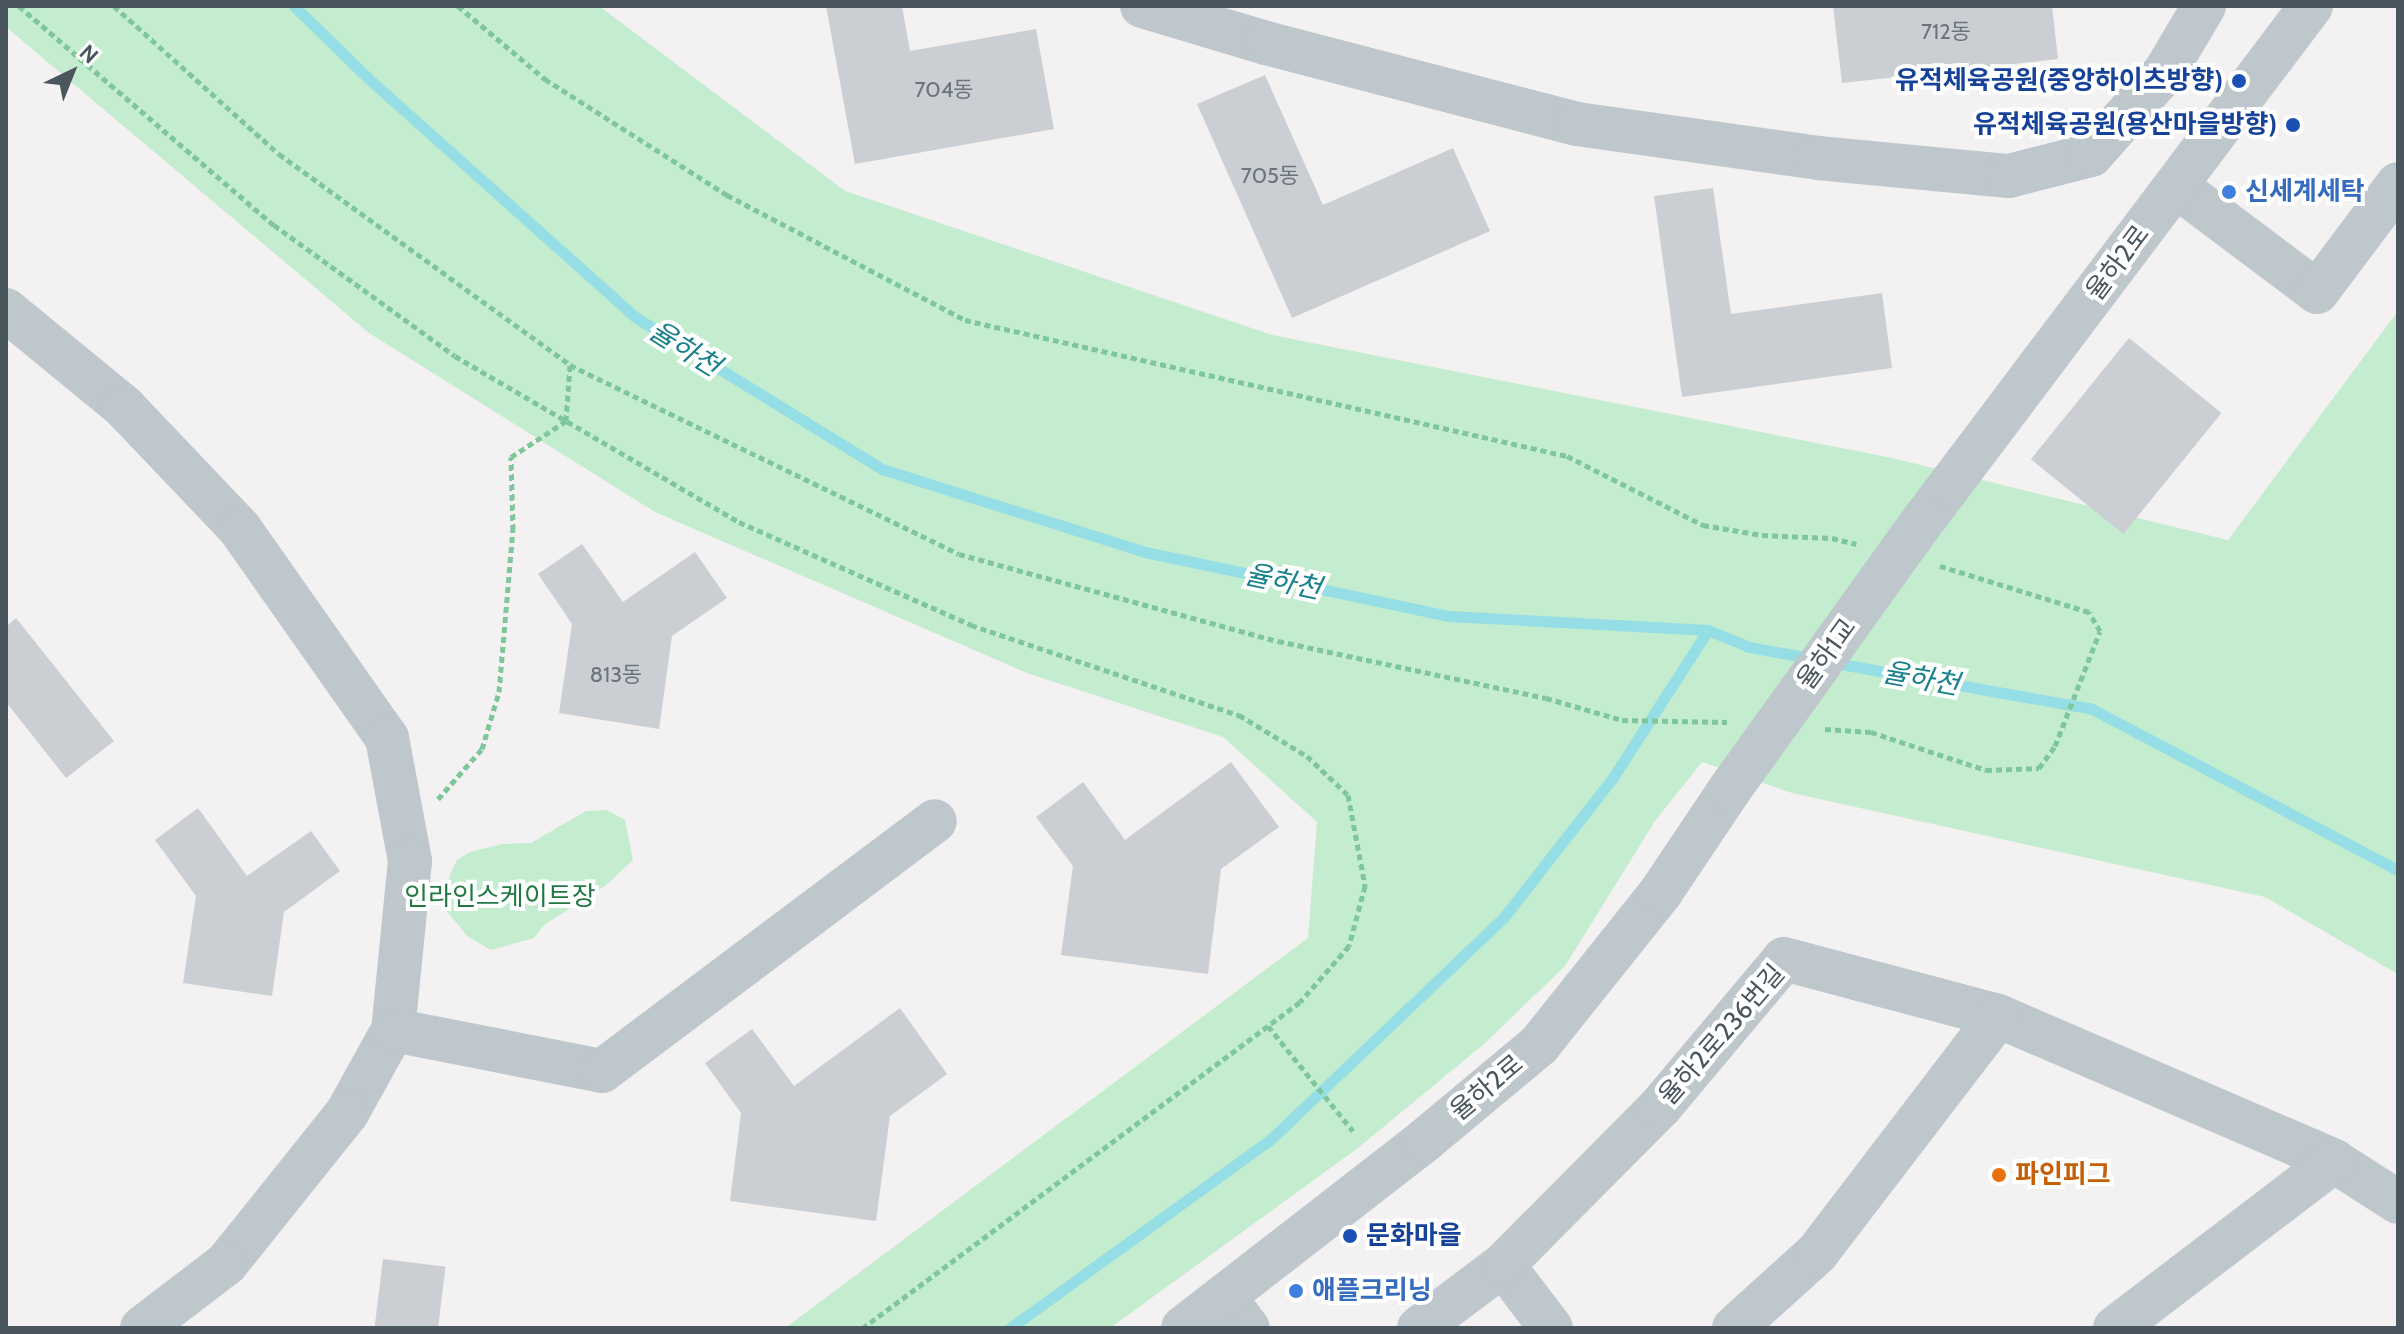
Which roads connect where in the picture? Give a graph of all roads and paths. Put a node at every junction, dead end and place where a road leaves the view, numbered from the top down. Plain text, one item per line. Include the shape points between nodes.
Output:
1 (19, 6) edge
2 (114, 6) edge
3 (458, 6) edge
4 (1142, 6) edge
5 (2204, 6) edge
6 (2311, 6) edge
7 (2398, 184) edge
8 (2176, 186) junction
9 (6, 310) edge
10 (570, 365) junction
11 (566, 421) junction
12 (1925, 518) joint
13 (1862, 546) dead end
14 (1937, 566) dead end
15 (1743, 724) dead end
16 (1823, 729) dead end
17 (1730, 789) joint
18 (935, 821) dead end
19 (406, 837) junction
20 (1998, 1016) junction
21 (1268, 1026) junction
22 (393, 1030) junction
23 (1353, 1131) dead end
24 (2334, 1161) junction
25 (2398, 1202) edge
26 (1503, 1265) junction
27 (1236, 1313) edge
28 (142, 1328) edge
29 (863, 1328) edge
30 (1183, 1328) edge
31 (1419, 1328) edge
32 (1551, 1328) edge
33 (1734, 1328) edge
34 (2115, 1328) edge

1 - 11 path via 274,225 455,356
2 - 10 path via 279,154
3 - 13 path via 545,79 727,195 965,320 1567,456 1703,525 1762,535 1832,538
4 - 5 street via 1577,124 1818,158 2009,176 2091,155 2165,72
6 - 8 street, 율하2로
7 - 8 street via 2317,292
8 - 12 street, 율하2로
9 - 19 street via 124,407 240,529 387,738
10 - 11 path
10 - 15 path via 959,554 1278,641 1546,698 1622,720
11 - 19 path via 511,457 513,530 499,692 482,749
11 - 21 path via 739,522 971,625 1239,715 1307,756 1348,795 1365,886 1349,946 1300,1002
12 - 17 street, 율하1교, bridge
14 - 16 path via 2089,612 2100,631 2055,746 2039,768 1986,770 1871,732
17 - 27 street, 율하2로 via 1661,892 1539,1045 1425,1140
18 - 22 street via 602,1071
19 - 22 street via 410,861
20 - 24 street, 율하2로236번길
20 - 26 street, 율하2로236번길 via 1784,959 1660,1107
20 - 33 street via 1817,1253
21 - 23 path
21 - 29 path
22 - 28 street via 347,1113 227,1263
24 - 25 street, 율하2로236번길
24 - 34 street
26 - 31 street, 율하2로236번길
26 - 32 street
27 - 30 street, 율하2로

